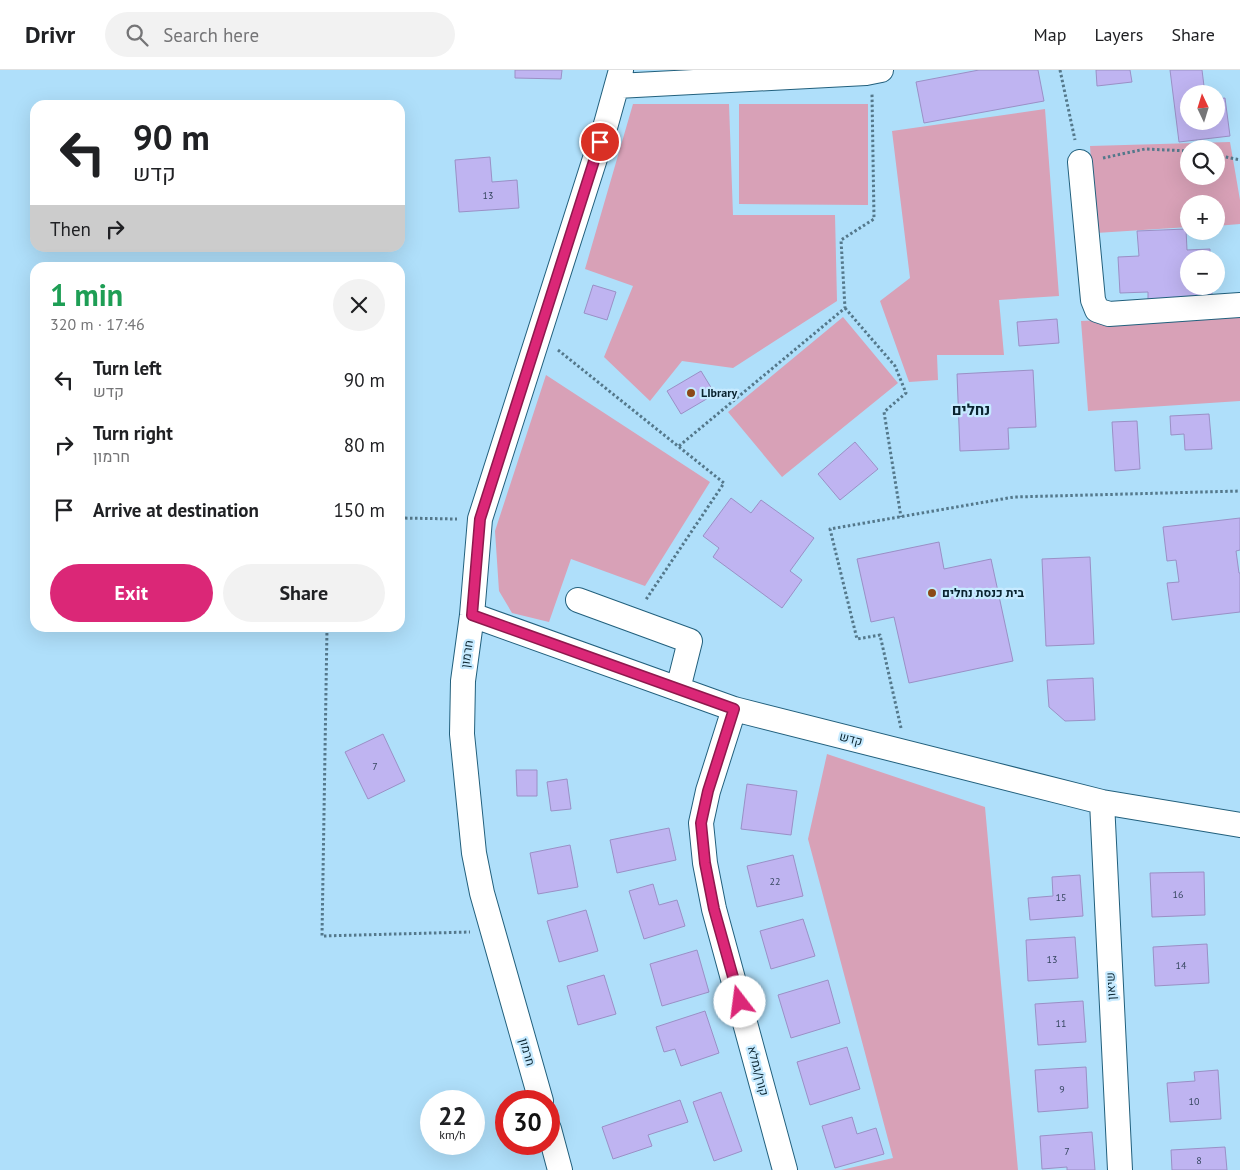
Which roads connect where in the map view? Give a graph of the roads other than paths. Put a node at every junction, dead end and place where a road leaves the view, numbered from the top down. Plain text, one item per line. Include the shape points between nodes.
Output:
1 (870, 71) edge
2 (619, 78) edge
3 (1080, 162) road end
4 (1240, 305) edge
5 (578, 600) dead end
6 (472, 615) junction
7 (678, 689) junction
8 (734, 709) junction
9 (1102, 802) junction
10 (1240, 825) edge
11 (538, 1090) edge
12 (556, 1155) edge
13 (560, 1170) edge
14 (785, 1170) edge
15 (1120, 1170) edge

1 - 2 street
2 - 6 street, חרמון via 480,519
3 - 4 street via 1093,300 1097,310 1109,314
5 - 7 street via 690,641
6 - 7 street, קדש
6 - 11 street, חרמון via 463,681 462,734 474,853 492,932
7 - 8 street, קדש
8 - 9 street, קדש
8 - 14 street, קורן/גמלא via 701,823 705,863 714,909
9 - 10 street, קדש
9 - 15 street, שיאון
12 - 13 street

